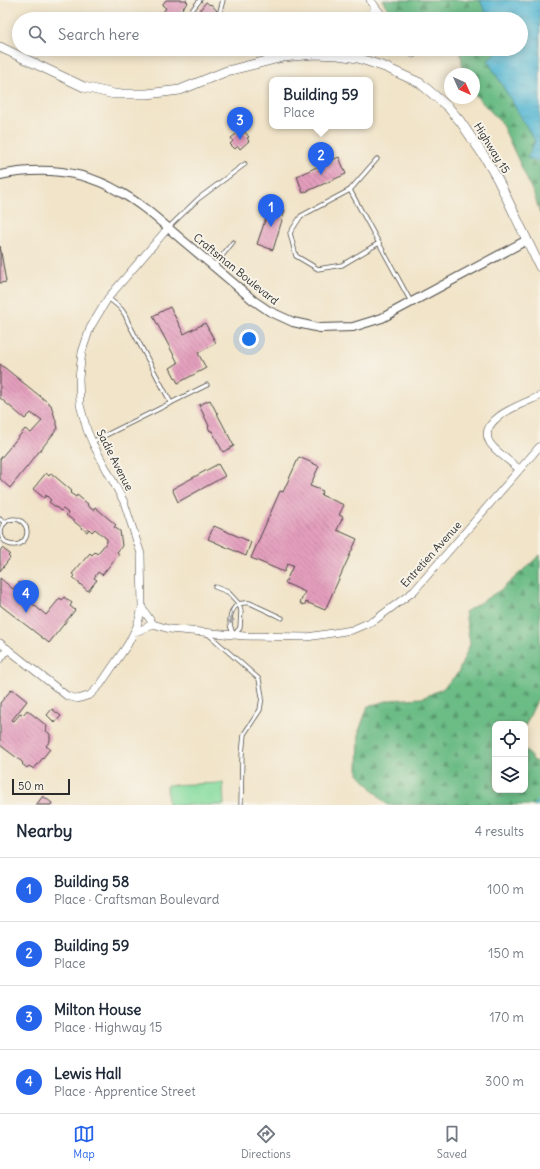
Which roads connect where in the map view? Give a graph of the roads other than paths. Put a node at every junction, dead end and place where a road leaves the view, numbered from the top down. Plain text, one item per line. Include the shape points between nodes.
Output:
1 (200, 0) edge
2 (223, 0) edge
3 (372, 3) edge
4 (191, 12) edge
5 (220, 12) edge
6 (379, 12) edge
7 (0, 47) edge
8 (12, 53) edge
9 (19, 56) edge
10 (294, 56) edge
11 (363, 56) edge
12 (377, 160) dead end
13 (246, 164) dead end
14 (0, 175) edge
15 (350, 190) junction
16 (168, 228) junction
17 (527, 240) junction
18 (233, 242) dead end
19 (379, 243) junction
20 (214, 266) junction
21 (540, 267) edge
22 (108, 298) junction
23 (412, 303) junction
24 (207, 385) dead end
25 (540, 396) edge
26 (171, 403) junction
27 (92, 442) junction
28 (540, 446) edge
29 (520, 469) junction
30 (0, 519) edge
31 (5, 523) junction
32 (216, 587) dead end
33 (239, 604) junction
34 (142, 608) junction
35 (282, 618) dead end
36 (153, 624) junction
37 (206, 632) junction
38 (134, 633) junction
39 (234, 635) junction
40 (0, 643) edge
41 (8, 649) junction
42 (0, 660) edge
43 (241, 805) edge

1 - 4 lane
2 - 5 lane
3 - 6 street
7 - 8 main road, Highway 15
9 - 10 main road, Highway 15 via 84,87 114,94 180,90 226,71
11 - 17 main road, Highway 15 via 420,83 448,107 494,173
12 - 15 lane
13 - 16 lane via 198,199
14 - 16 street, Craftsman Boulevard via 48,170 76,174 118,190
15 - 19 lane
15 - 19 lane via 301,216 290,233 296,256 318,269 342,266
16 - 20 street, Craftsman Boulevard
16 - 22 street, Sadie Avenue
17 - 21 main road, Highway 15
17 - 23 street, Craftsman Boulevard
18 - 20 lane
19 - 23 lane
20 - 23 street, Craftsman Boulevard via 269,311 293,322 320,328 353,327 382,318
22 - 26 lane via 122,308
22 - 27 street, Sadie Avenue via 90,328 82,352 79,378 80,405
24 - 26 lane
25 - 29 street via 500,415 490,424 487,434 490,443
26 - 27 lane
27 - 34 street, Sadie Avenue via 124,502 141,554
28 - 29 street, Entretien Avenue
29 - 39 street, Entretien Avenue via 414,591 375,620 352,630 307,637
30 - 31 lane
31 - 31 lane via 1,533 6,542 16,545 25,540 25,524 16,519
32 - 33 lane via 228,592
33 - 35 lane via 250,603
33 - 39 lane via 242,611 240,628
33 -> 39 lane via 233,608 230,616 230,628
34 - 36 street
34 - 38 street
36 - 37 street, Entretien Avenue via 169,629
36 - 38 street
37 - 39 street, Entretien Avenue
37 - 43 lane via 259,679 262,697 260,710 244,734
38 - 41 street via 100,685 90,695 78,700 67,696
40 - 41 street
41 - 42 street

